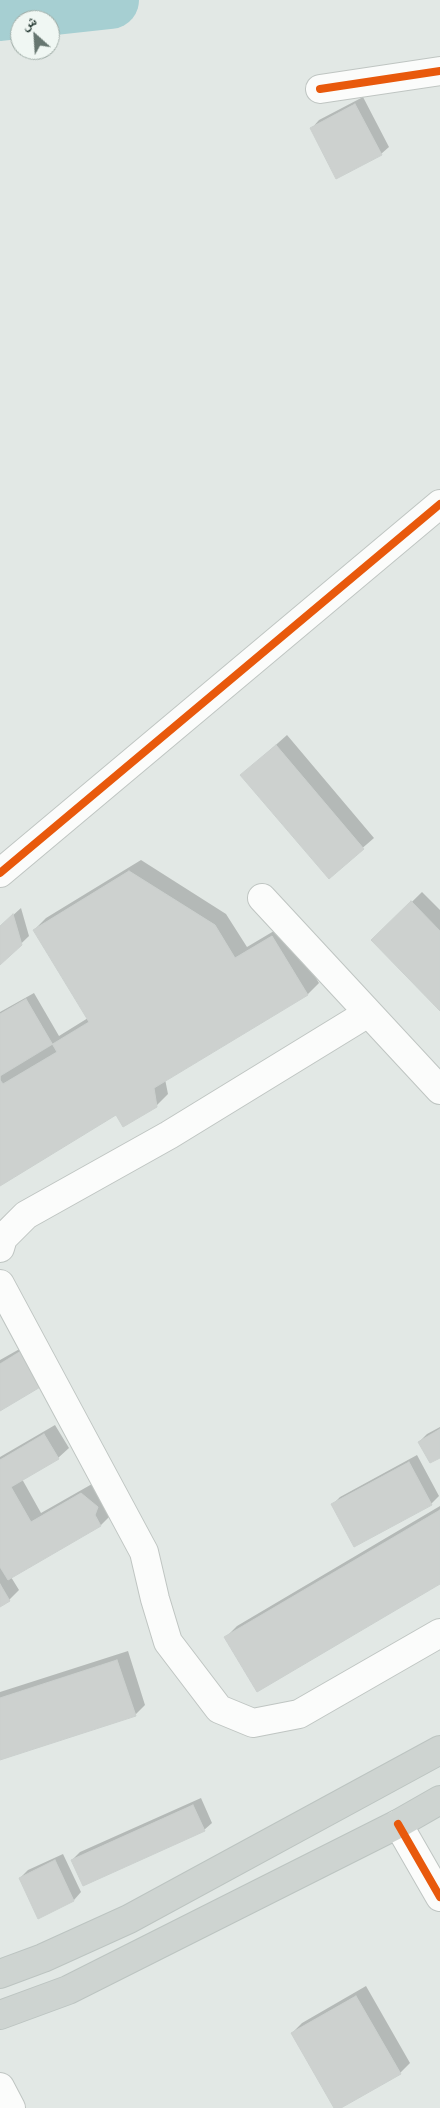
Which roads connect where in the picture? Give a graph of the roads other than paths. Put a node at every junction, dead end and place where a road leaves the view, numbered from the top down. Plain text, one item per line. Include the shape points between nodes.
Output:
1 (440, 71) edge
2 (320, 89) dead end
3 (440, 504) edge
4 (0, 873) edge
5 (262, 898) dead end
6 (368, 1013) junction
7 (440, 1090) edge
8 (0, 1248) edge
9 (0, 1284) edge
10 (440, 1633) edge
11 (440, 1750) edge
12 (440, 1800) edge
13 (398, 1824) junction
14 (440, 1897) edge
15 (0, 1974) edge
16 (0, 2015) edge
17 (0, 2087) edge
18 (11, 2108) edge

1 - 2 street
3 - 4 street
5 - 6 street
6 - 7 street
6 - 8 street via 169,1135 26,1215 2,1238
9 - 10 street via 144,1552 168,1642 219,1709 253,1723 299,1714
11 - 15 main road via 129,1919
12 - 13 main road
13 - 14 street
13 - 16 main road via 68,1990
17 - 18 street

